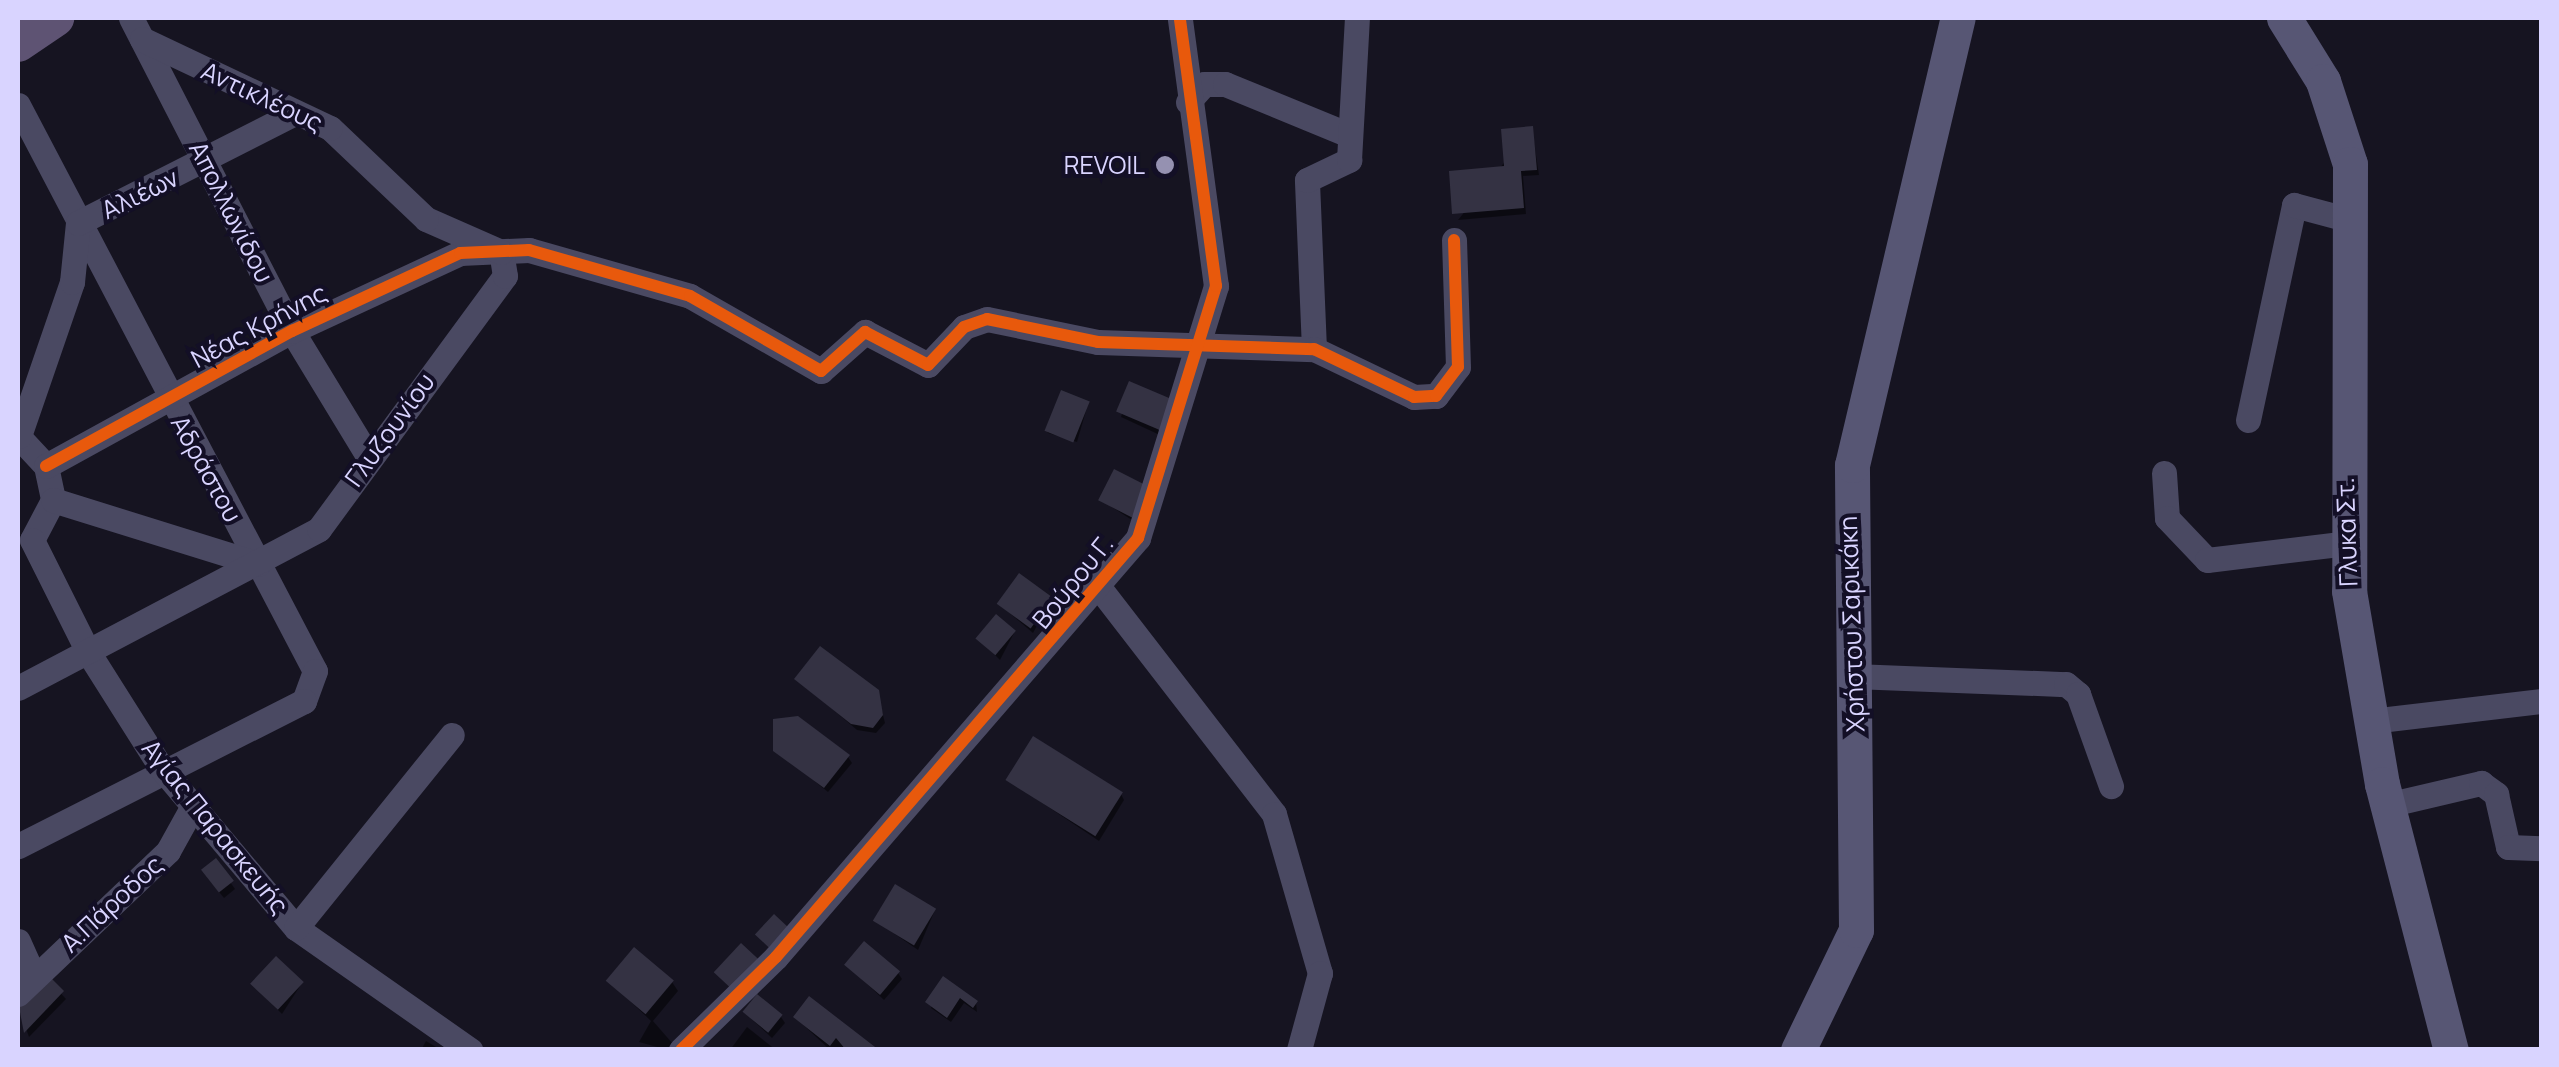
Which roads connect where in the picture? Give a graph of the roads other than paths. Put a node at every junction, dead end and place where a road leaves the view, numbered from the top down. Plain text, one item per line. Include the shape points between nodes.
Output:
1 (56, 18) edge
2 (1180, 18) edge
3 (1357, 18) edge
4 (1958, 18) edge
5 (2284, 18) edge
6 (136, 28) edge
7 (18, 43) edge
8 (1188, 102) junction
9 (18, 105) edge
10 (291, 114) junction
11 (1347, 134) junction
12 (205, 162) junction
13 (2350, 220) junction
14 (78, 224) junction
15 (1454, 240) dead end
16 (503, 264) junction
17 (292, 331) junction
18 (1203, 346) junction
19 (1314, 349) junction
20 (168, 400) junction
21 (2248, 420) dead end
22 (18, 436) edge
23 (368, 456) junction
24 (46, 466) junction
25 (2164, 473) dead end
26 (53, 500) junction
27 (25, 539) edge
28 (2347, 543) junction
29 (258, 564) junction
30 (1100, 590) junction
31 (88, 652) junction
32 (1853, 676) junction
33 (18, 688) edge
34 (2542, 701) edge
35 (2371, 720) junction
36 (452, 735) dead end
37 (162, 768) junction
38 (2111, 786) dead end
39 (194, 804) junction
40 (2388, 805) junction
41 (18, 846) edge
42 (2542, 848) edge
43 (296, 928) junction
44 (18, 941) edge
45 (26, 985) edge
46 (699, 1044) edge
47 (470, 1050) edge
48 (1299, 1050) edge
49 (1798, 1050) edge
50 (2452, 1050) edge

1 - 7 main road
2 - 8 street, Βούρου Γ.
3 - 11 street
4 - 32 street, Χρήστου Σαρικάκη via 1852,464
5 - 13 street, Γλυκα Στ. via 2340,122
6 - 10 street, Αντικλέους
6 - 12 street, Απολλωνίδου
8 - 11 street via 1204,84 1225,84
8 - 18 street, Βούρου Γ. via 1215,266
9 - 14 street, Αδράστου
10 - 12 street, Αλιέων
10 - 16 street, Αντικλέους via 350,142 426,219
11 - 19 street via 1346,164 1307,180
12 - 14 street, Αλιέων
12 - 17 street, Απολλωνίδου
13 - 21 street via 2294,205
13 - 28 street, Γλυκα Στ.
14 - 20 street, Αδράστου
14 - 22 street, Αλιέων via 72,282
15 - 19 street via 1458,367 1449,388 1414,397
16 - 17 street, Νέας Κρήνης via 436,260
16 - 18 street via 529,250 690,296 821,371 865,332 928,366 964,327 988,318 1098,342
16 - 23 street, Γλυζουνίου
17 - 20 street, Νέας Κρήνης
17 - 23 street, Απολλωνίδου
18 - 19 street
18 - 30 street, Βούρου Γ. via 1157,494
20 - 24 street, Νέας Κρήνης
20 - 29 street, Αδράστου
22 - 24 street
23 - 29 street, Γλυζουνίου via 319,529
24 - 26 street
25 - 28 street via 2167,518 2207,560
26 - 27 street, Αγίας Παρασκευής
26 - 29 street
27 - 31 street, Αγίας Παρασκευής
28 - 35 street, Γλυκα Στ.
29 - 31 street, Γλυζουνίου
29 - 37 street, Αδράστου via 315,671 304,701
30 - 46 street, Βούρου Γ.
30 - 48 street via 1274,814 1320,973
31 - 33 street, Γλυζουνίου
31 - 37 street, Αγίας Παρασκευής
32 - 38 street via 2066,684 2078,694
32 - 49 street, Χρήστου Σαρικάκη via 1858,914 1834,992
34 - 35 street
35 - 40 street, Γλυκα Στ.
36 - 43 street
37 - 39 street, Αγίας Παρασκευής
37 - 41 street
39 - 43 street, Αγίας Παρασκευής
39 - 45 street, Α.Πάροδος via 168,851
40 - 42 street via 2481,783 2496,794 2508,847
40 - 50 street, Γλυκα Στ.
43 - 47 street, Αγίας Παρασκευής
44 - 45 street

